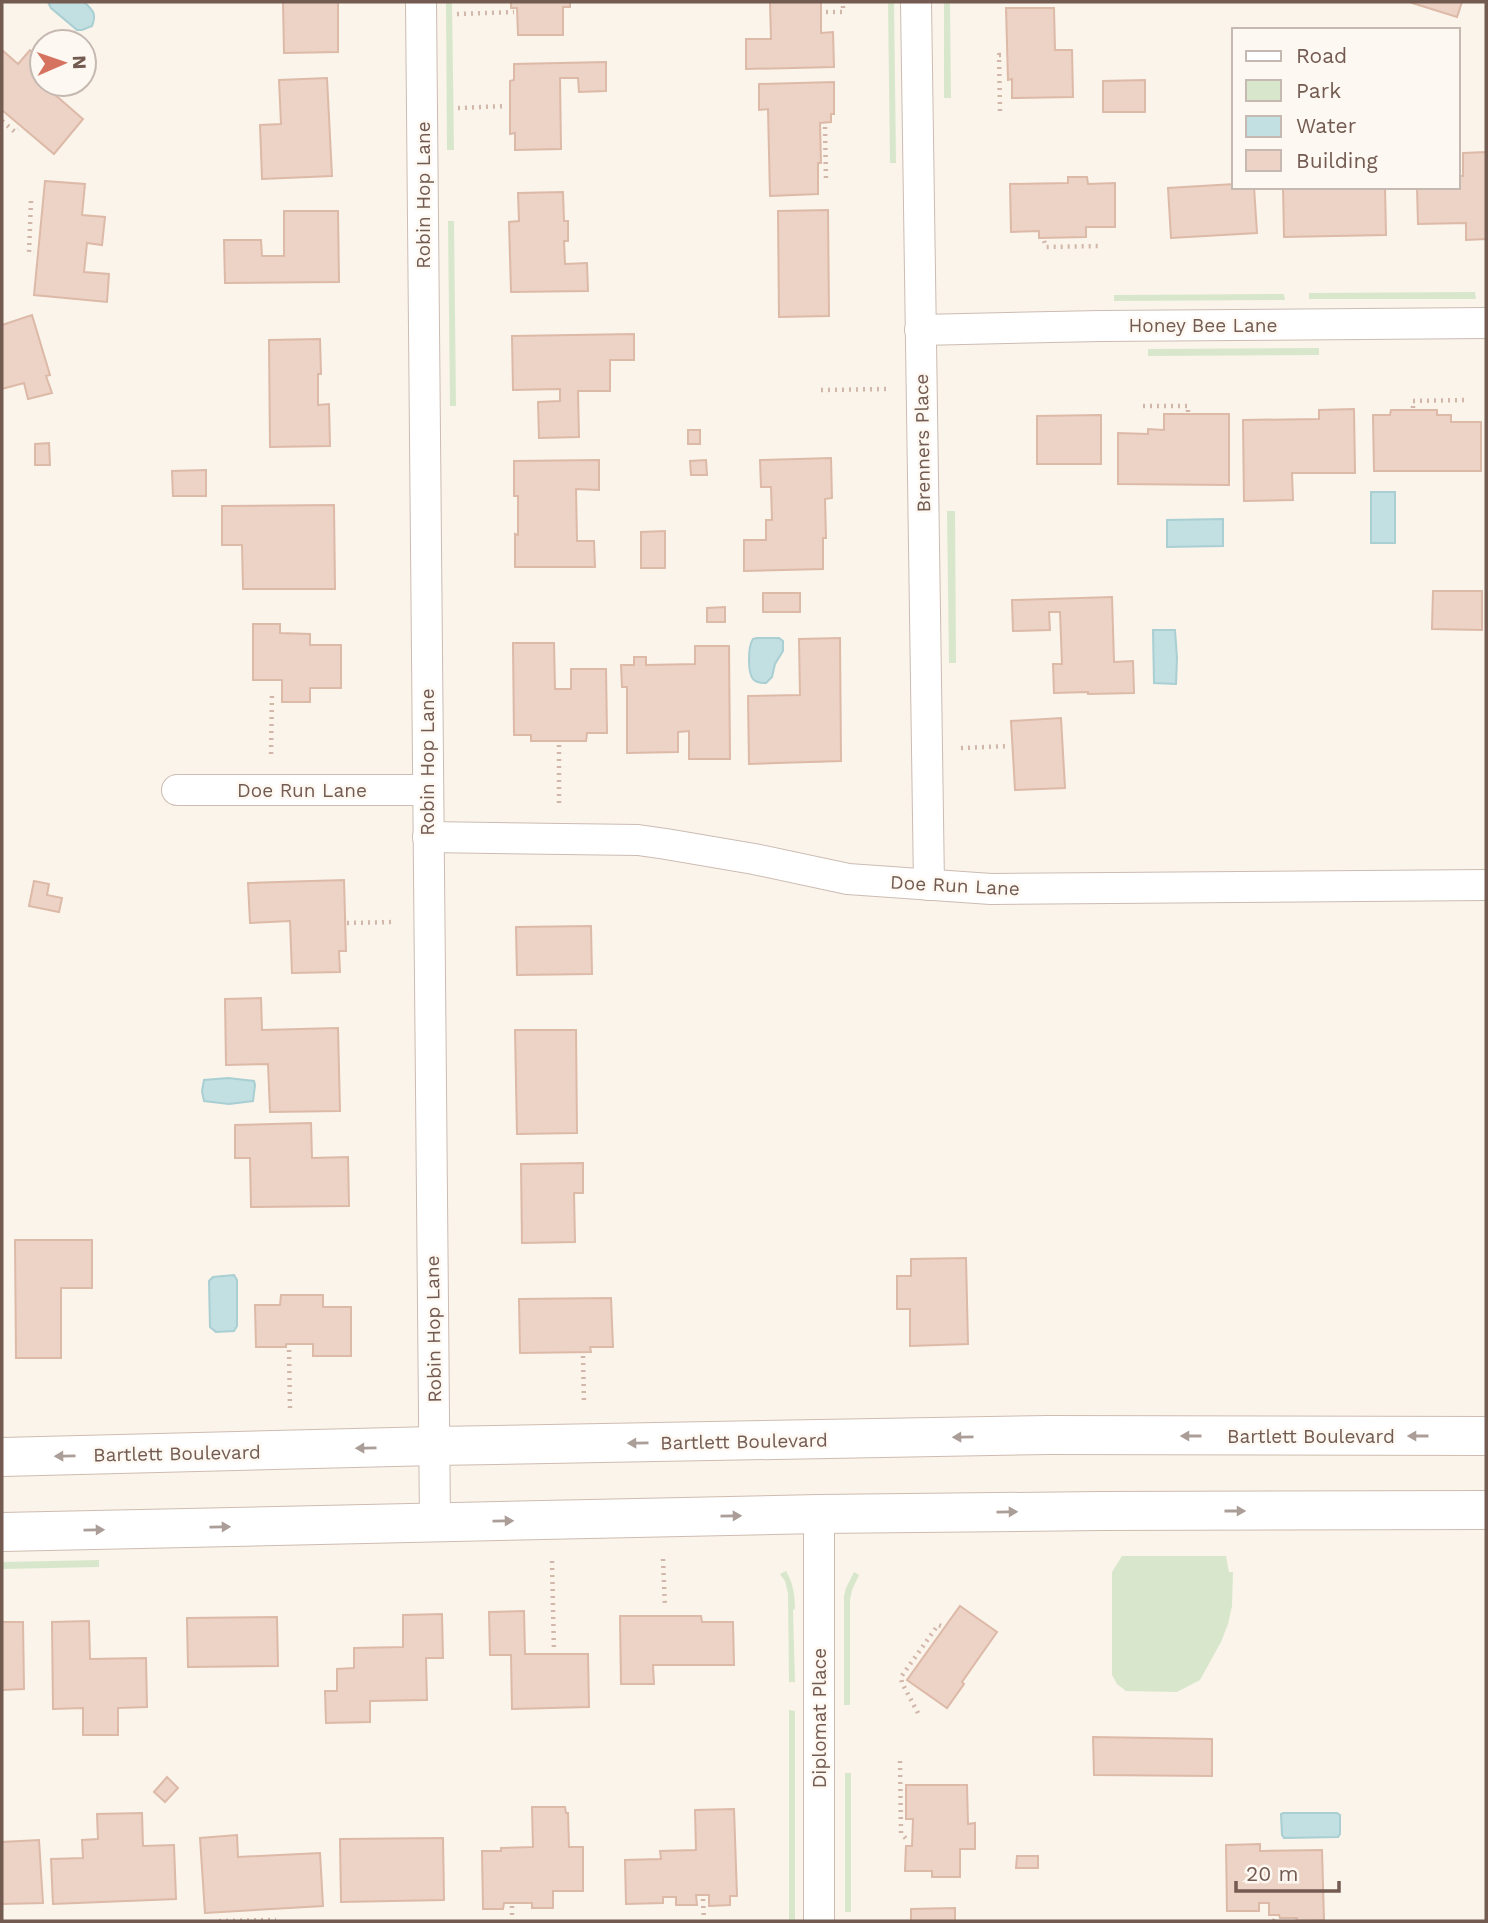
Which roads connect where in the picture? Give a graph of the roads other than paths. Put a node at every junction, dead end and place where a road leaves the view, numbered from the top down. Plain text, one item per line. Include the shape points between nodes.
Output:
1 (421, 2) edge
2 (916, 2) edge
3 (1486, 323) edge
4 (920, 330) junction
5 (177, 790) dead end
6 (427, 790) junction
7 (428, 837) junction
8 (929, 885) junction
9 (1486, 885) edge
10 (1486, 1436) edge
11 (434, 1446) junction
12 (2, 1457) edge
13 (1486, 1510) edge
14 (819, 1514) junction
15 (435, 1523) junction
16 (2, 1532) edge
17 (819, 1921) edge

1 - 6 street, Robin Hop Lane
2 - 4 street, Brenners Place
3 - 4 street, Honey Bee Lane
4 - 8 street, Brenners Place
5 - 6 street, Doe Run Lane
6 - 7 street, Robin Hop Lane
7 - 8 street, Doe Run Lane via 638,840 848,879
7 - 11 street, Robin Hop Lane
8 - 9 street, Doe Run Lane via 991,889
10 -> 11 main road, Bartlett Boulevard via 1048,1435
11 -> 12 main road, Bartlett Boulevard
11 - 15 street, Robin Hop Lane
14 -> 13 main road
15 -> 14 main road
14 - 17 street, Diplomat Place
16 -> 15 main road

